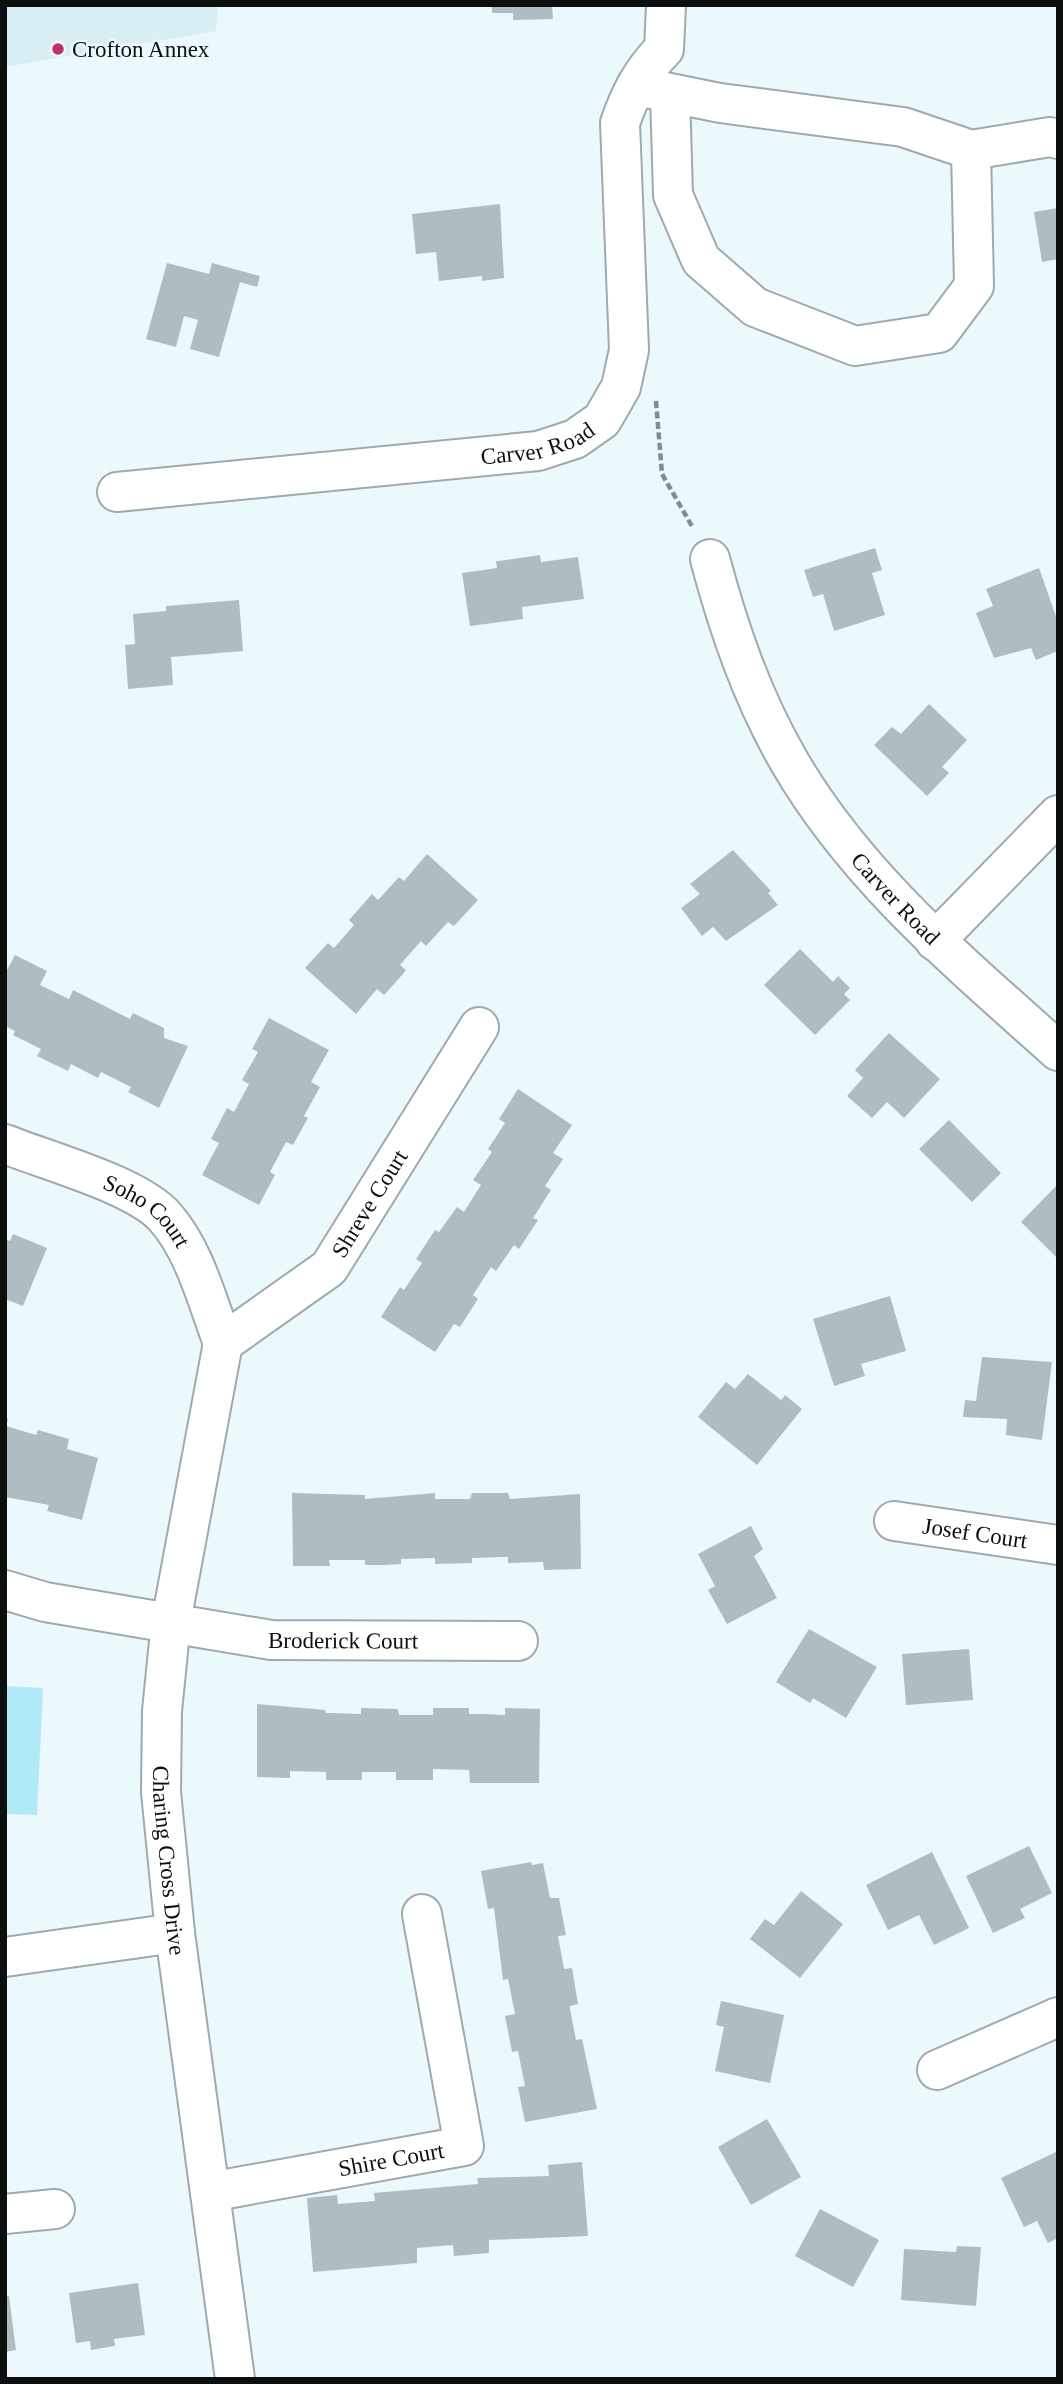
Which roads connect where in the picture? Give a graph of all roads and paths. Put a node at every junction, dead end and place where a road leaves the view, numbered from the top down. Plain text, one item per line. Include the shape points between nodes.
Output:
1 (666, 5) edge
2 (653, 90) junction
3 (1058, 139) edge
4 (971, 150) junction
5 (656, 396) dead end
6 (117, 492) dead end
7 (710, 559) joint
8 (1058, 815) edge
9 (935, 941) junction
10 (479, 1027) dead end
11 (1058, 1051) edge
12 (5, 1144) edge
13 (223, 1343) junction
14 (894, 1521) dead end
15 (1058, 1545) edge
16 (5, 1590) edge
17 (171, 1622) junction
18 (518, 1641) dead end
19 (422, 1913) dead end
20 (175, 1933) junction
21 (5, 1958) edge
22 (1058, 2017) edge
23 (937, 2070) dead end
24 (210, 2192) junction
25 (55, 2209) dead end
26 (5, 2214) edge
27 (234, 2379) edge

1 - 2 street, Carver Road via 664,49 646,67
2 - 4 street via 903,127
2 - 4 street via 673,195 701,260 755,307 855,346 939,334 974,286
2 - 6 street, Carver Road via 620,123 629,350 621,387 602,420 575,439 538,451
3 - 4 street
5 - 7 path via 662,474
7 - 9 street, Carver Road via 731,635 789,761 828,822
8 - 9 street
9 - 11 street, Carver Road
10 - 13 street, Shreve Court via 329,1268
12 - 13 street, Soho Court via 142,1197 164,1216 188,1251
13 - 17 street, Charing Cross Drive
14 - 15 street, Josef Court
16 - 17 street, Broderick Court via 45,1602
17 - 18 street, Broderick Court via 271,1640
17 - 20 street, Charing Cross Drive via 162,1711 161,1792
19 - 24 street, Shire Court via 464,2146
20 - 21 street
20 - 24 street, Charing Cross Drive
22 - 23 street
24 - 27 street, Charing Cross Drive
25 - 26 street

